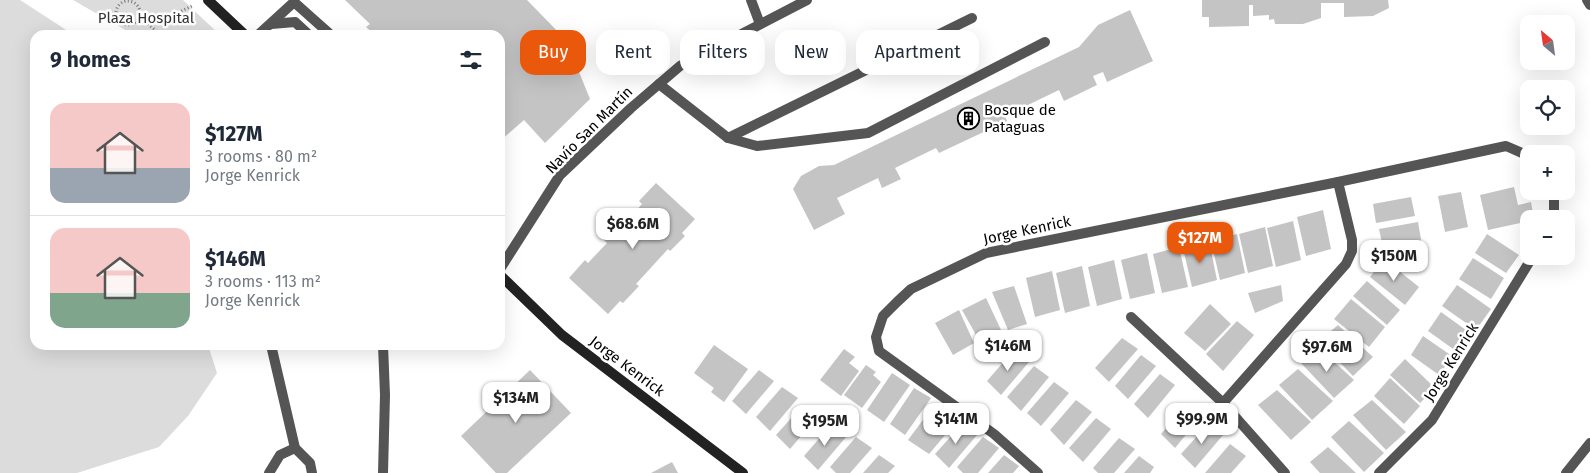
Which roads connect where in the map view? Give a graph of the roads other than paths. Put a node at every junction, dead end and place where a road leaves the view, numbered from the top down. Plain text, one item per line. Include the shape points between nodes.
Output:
1 (750, 0) edge
2 (807, 0) edge
3 (1587, 0) edge
4 (203, 2) edge
5 (1590, 5) edge
6 (972, 18) dead end
7 (271, 24) junction
8 (760, 24) junction
9 (239, 30) edge
10 (264, 30) edge
11 (303, 30) edge
12 (325, 30) edge
13 (1045, 42) dead end
14 (659, 84) junction
15 (728, 138) junction
16 (1520, 152) edge
17 (1338, 182) junction
18 (505, 261) edge
19 (1527, 265) edge
20 (505, 280) edge
21 (1131, 316) dead end
22 (272, 350) edge
23 (384, 350) edge
24 (1223, 403) junction
25 (1590, 443) edge
26 (295, 448) junction
27 (269, 473) edge
28 (312, 473) edge
29 (382, 473) edge
30 (743, 473) edge
31 (1038, 473) edge
32 (1285, 473) edge
33 (1379, 473) edge
34 (1566, 473) edge

1 - 8 street
2 - 8 street, Navío San Martín
3 - 5 street
4 - 9 main road
6 - 15 street
7 - 10 street
7 - 11 street via 294,22
7 - 12 street via 294,2
8 - 14 street, Navío San Martín via 680,66
13 - 15 street via 868,133 757,146
14 - 15 street
14 - 18 street, Navío San Martín via 560,175
16 - 17 street, Jorge Kenrick via 1506,146
17 - 24 street via 1352,240 1352,251 1346,264
17 - 31 street, Jorge Kenrick via 986,253 911,289 897,302 883,316 876,336 879,351 994,434
19 - 33 street, Jorge Kenrick via 1432,420
20 - 30 main road, Jorge Kenrick via 562,335
21 - 24 street
22 - 26 street
23 - 29 street
24 - 32 street
25 - 34 street
26 - 27 street via 280,455
26 - 28 street via 310,464

